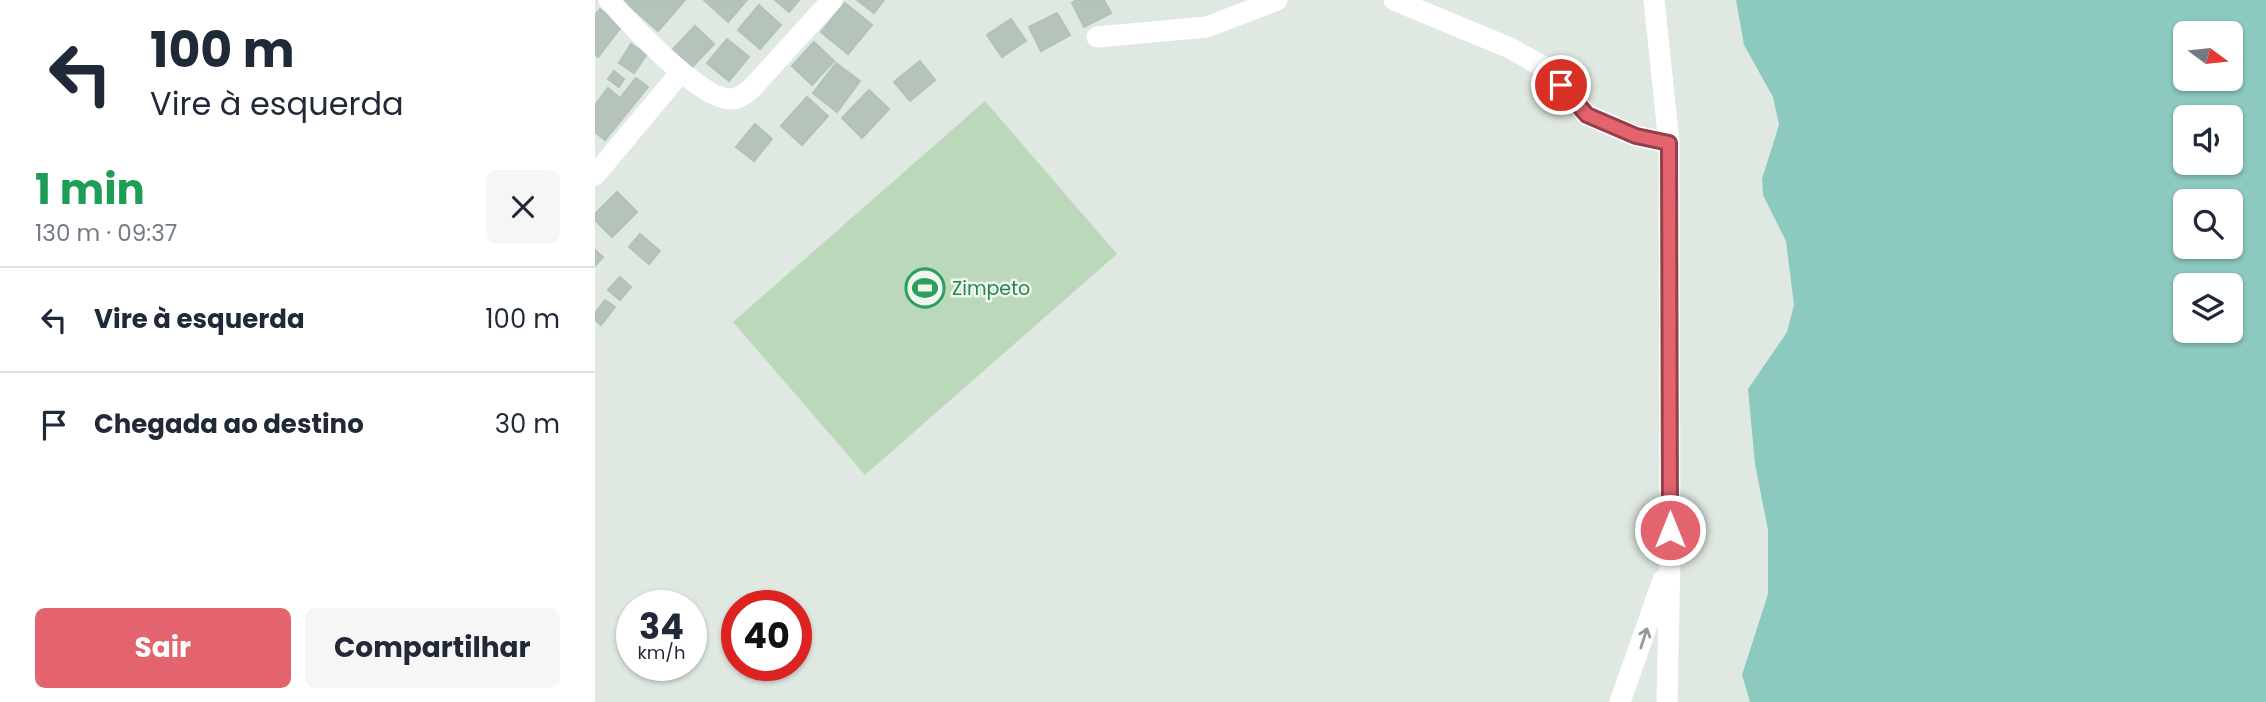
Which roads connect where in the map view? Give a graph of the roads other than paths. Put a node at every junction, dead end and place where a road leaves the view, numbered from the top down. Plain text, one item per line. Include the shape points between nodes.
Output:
1 (609, 0) edge
2 (832, 0) edge
3 (1277, 0) edge
4 (1394, 0) edge
5 (1654, 0) edge
6 (1097, 37) dead end
7 (681, 72) junction
8 (1669, 143) junction
9 (595, 175) edge
10 (1671, 558) junction
11 (1620, 702) edge
12 (1667, 702) edge

1 - 7 street
2 - 7 street via 741,97 729,100
3 - 6 street via 1207,27
4 - 8 street via 1510,48 1549,70 1587,115 1636,136
5 - 8 street
7 - 9 street
8 - 10 street
11 -> 10 street
10 - 12 street

